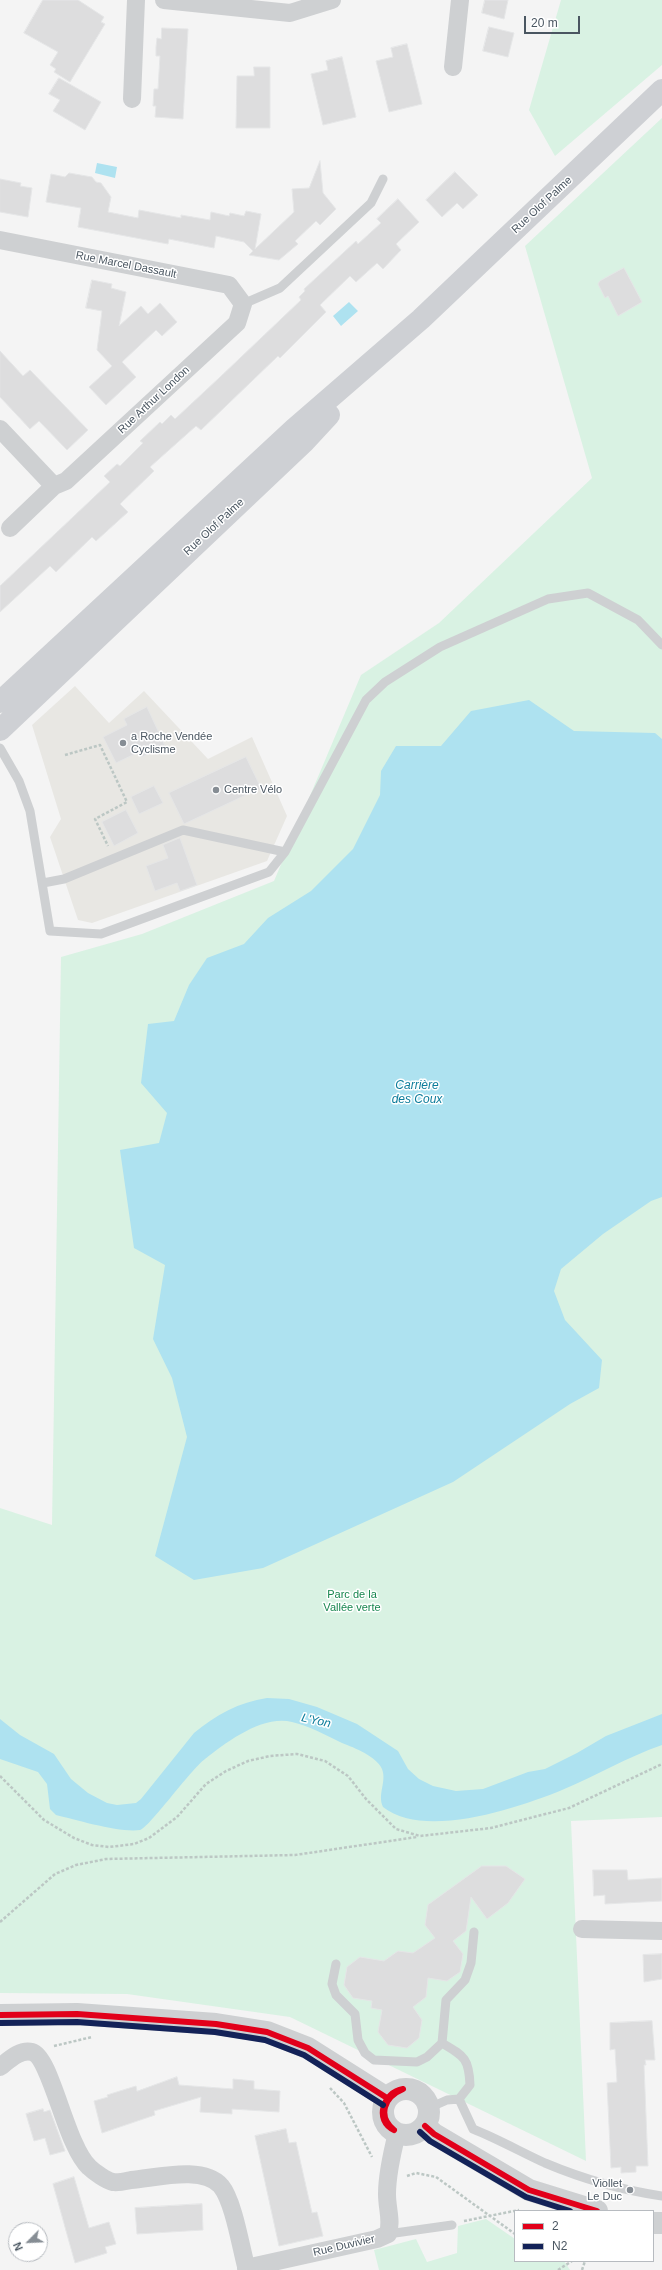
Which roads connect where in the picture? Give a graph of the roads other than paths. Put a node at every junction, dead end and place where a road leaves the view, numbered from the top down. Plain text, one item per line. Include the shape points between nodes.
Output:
1 (136, 0) edge
2 (164, 0) edge
3 (332, 0) edge
4 (460, 0) edge
5 (453, 67) dead end
6 (662, 90) edge
7 (132, 99) dead end
8 (384, 179) dead end
9 (0, 240) edge
10 (243, 304) junction
11 (421, 319) junction
12 (0, 429) edge
13 (54, 486) junction
14 (10, 528) dead end
15 (662, 645) edge
16 (0, 702) edge
17 (0, 730) edge
18 (0, 748) edge
19 (285, 852) junction
20 (42, 883) junction
21 (582, 1929) dead end
22 (662, 1931) edge
23 (474, 1932) dead end
24 (336, 1964) dead end
25 (0, 2015) edge
26 (442, 2043) junction
27 (0, 2066) edge
28 (387, 2098) junction
29 (459, 2099) junction
30 (427, 2117) junction
31 (397, 2133) junction
32 (662, 2196) edge
33 (594, 2210) edge
34 (452, 2225) road end
35 (388, 2234) junction
36 (246, 2269) edge

1 - 7 street
2 - 3 street via 290,13
4 - 5 street
6 - 11 main road, Rue Olof Palme
8 - 10 lane via 371,203 280,288
9 - 10 street, Rue Marcel Dassault via 229,285
10 - 13 street, Rue Arthur London via 237,323 66,481
11 - 16 main road, Rue Olof Palme via 294,429
11 - 17 main road, Rue Olof Palme via 304,442
12 - 13 street
13 - 14 street, Rue Arthur London
15 - 19 lane via 638,620 588,593 548,599 440,647 385,682 366,700
18 - 20 lane via 19,781 30,811
19 - 20 lane via 183,830 64,879
19 - 20 lane via 269,872 101,934 50,931
21 - 22 street
23 - 26 lane via 465,1980 446,2000
24 - 26 lane via 332,1984 336,1995 355,2014 358,2040 365,2053 374,2060 416,2062 427,2057
25 - 28 street via 77,2014 216,2024 267,2032 308,2048
26 - 29 lane via 462,2055 469,2067 470,2085
27 - 36 street via 20,2053 33,2052 42,2063 75,2147 89,2167 112,2182 197,2173 212,2178 229,2199
28 - 30 street via 395,2091 405,2088 417,2091 425,2097
28 - 31 street via 383,2106 383,2118
29 - 30 lane via 447,2100
29 - 32 lane via 473,2129 504,2141 544,2162 598,2183
30 - 31 street via 419,2132 408,2135
30 - 33 street via 434,2134 529,2190
31 - 35 street, Rue Duvivier via 388,2177 387,2195 391,2224
34 - 35 lane
35 - 36 street, Rue Duvivier via 377,2239

